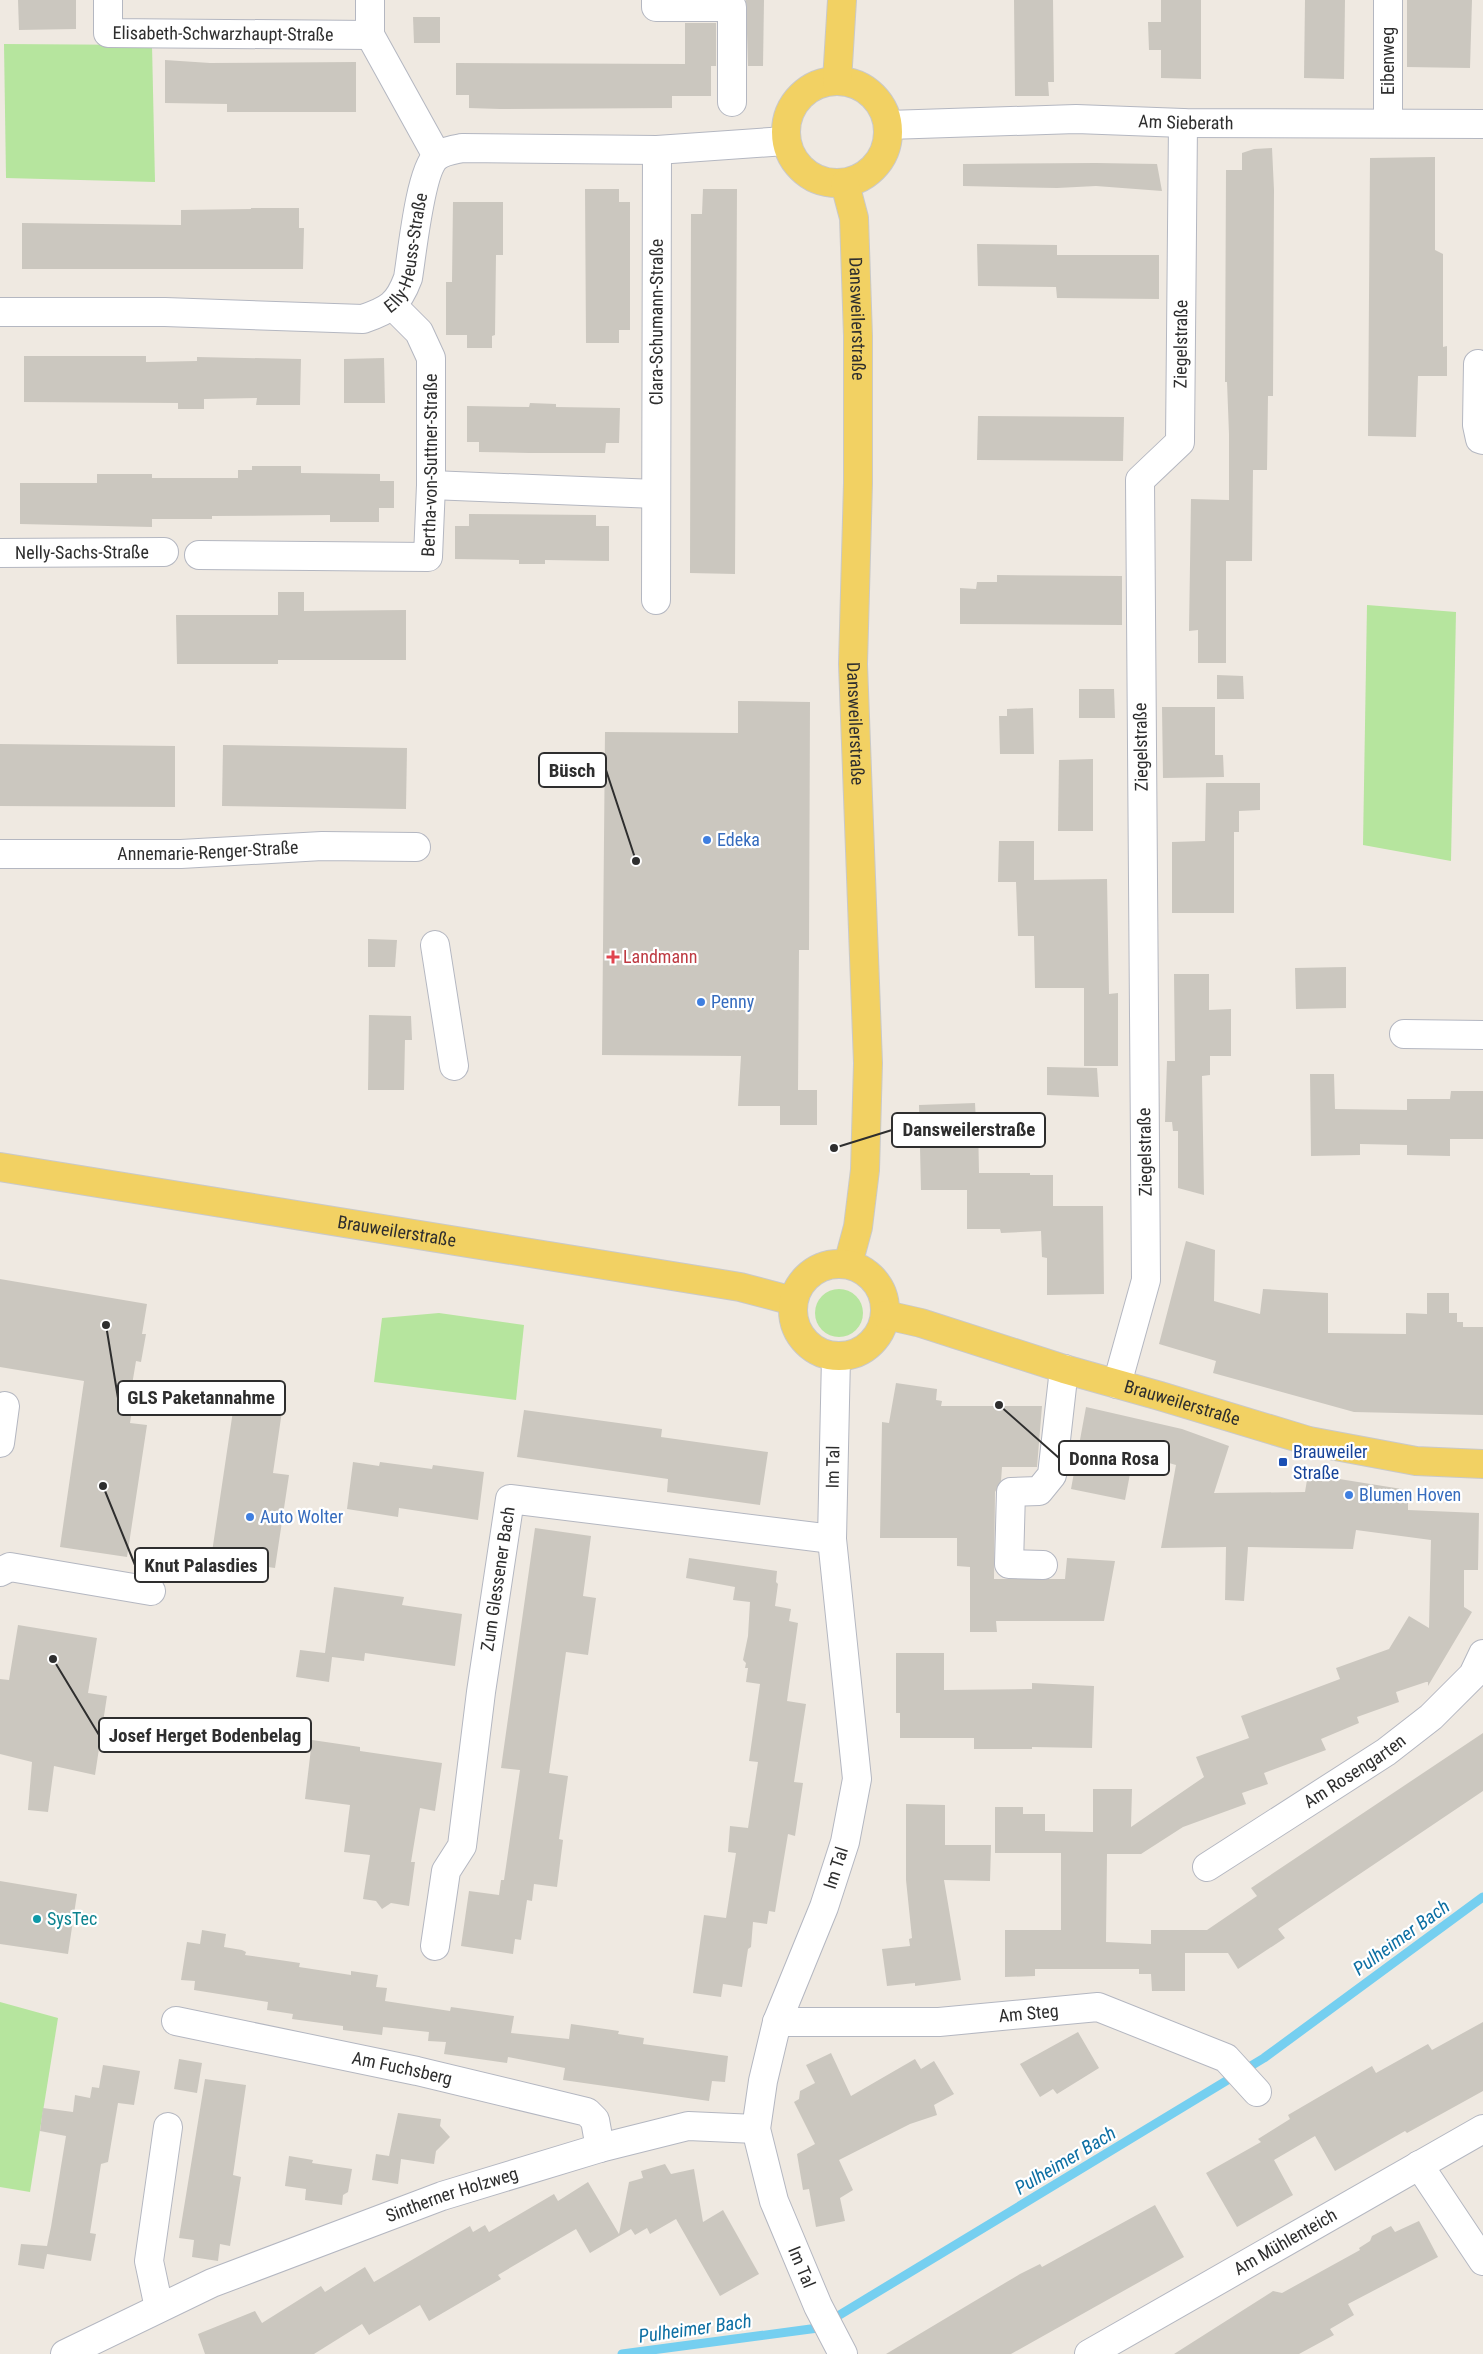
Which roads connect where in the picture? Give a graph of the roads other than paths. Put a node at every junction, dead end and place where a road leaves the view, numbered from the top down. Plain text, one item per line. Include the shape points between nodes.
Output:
1 (108, 0) edge
2 (370, 0) edge
3 (656, 0) edge
4 (842, 0) edge
5 (1388, 0) edge
6 (370, 34) junction
7 (837, 80) junction
8 (732, 102) dead end
9 (1183, 123) junction
10 (1388, 123) junction
11 (1483, 124) edge
12 (888, 125) junction
13 (786, 141) junction
14 (657, 150) junction
15 (437, 156) junction
16 (845, 184) junction
17 (393, 306) junction
18 (0, 312) edge
19 (1478, 364) dead end
20 (1483, 440) edge
21 (431, 485) junction
22 (656, 494) junction
23 (164, 552) dead end
24 (0, 553) edge
25 (199, 555) dead end
26 (656, 600) dead end
27 (416, 846) dead end
28 (0, 854) edge
29 (435, 946) dead end
30 (1404, 1034) dead end
31 (1483, 1035) edge
32 (454, 1066) dead end
33 (0, 1167) edge
34 (848, 1264) junction
35 (793, 1301) junction
36 (886, 1315) junction
37 (836, 1356) junction
38 (1064, 1370) junction
39 (1117, 1384) junction
40 (5, 1406) dead end
41 (0, 1443) edge
42 (1483, 1464) edge
43 (832, 1539) junction
44 (1043, 1565) dead end
45 (0, 1572) edge
46 (151, 1591) dead end
47 (1483, 1654) edge
48 (1207, 1867) dead end
49 (435, 1946) dead end
50 (176, 2021) dead end
51 (777, 2022) junction
52 (1257, 2092) dead end
53 (168, 2126) dead end
54 (756, 2129) junction
55 (1483, 2129) edge
56 (600, 2148) junction
57 (1419, 2165) junction
58 (1483, 2261) edge
59 (159, 2308) junction
60 (839, 2347) edge
61 (65, 2354) edge
62 (1089, 2354) edge

1 - 6 street, Elisabeth-Schwarzhaupt-Straße via 108,33
2 - 6 street
3 - 8 street via 656,7 732,7
4 - 7 main road
5 - 10 street, Eibenweg
6 - 15 street
7 - 12 main road via 865,89 884,111
7 - 13 main road via 815,86 797,98 785,126
9 - 10 street, Am Sieberath
9 - 12 street, Am Sieberath via 1076,119
9 - 39 street, Ziegelstraße via 1180,442 1140,480 1146,1280
10 - 11 street, Am Sieberath
12 - 16 main road via 885,149 873,169
13 - 14 street
13 - 16 main road via 800,169 821,181
14 - 15 street via 462,148
14 - 22 street, Clara-Schumann-Straße
15 - 17 street, Elly-Heuss-Straße via 426,174 408,278 403,293
16 - 34 main road, Dansweilerstraße via 854,218 858,336 853,664 868,1063 865,1170 858,1227
17 - 18 street, Elly-Heuss-Straße via 363,319 164,312
17 - 21 street, Bertha-von-Suttner-Straße via 419,332 431,358
19 - 20 street via 1477,425
21 - 22 street
21 - 25 street, Bertha-von-Suttner-Straße via 428,557
22 - 26 street, Clara-Schumann-Straße
23 - 24 street, Nelly-Sachs-Straße
27 - 28 street, Annemarie-Renger-Straße via 322,846 181,854
29 - 32 street
30 - 31 street
33 - 35 main road, Brauweilerstraße via 716,1283
34 - 35 main road via 819,1268 807,1276
34 - 36 main road via 872,1277 885,1301
35 - 37 main road via 793,1317 807,1344 821,1353
36 - 37 main road via 874,1341 863,1350
36 - 38 main road, Brauweilerstraße via 921,1323
37 - 43 street, Im Tal
38 - 39 main road, Brauweilerstraße
38 - 44 street via 1052,1475 1040,1491 1011,1492 1009,1564
39 - 42 main road, Brauweilerstraße via 1309,1441 1416,1461
40 - 41 street
43 - 49 street, Zum Glessener Bach via 510,1499 462,1846 446,1871
43 - 51 street, Im Tal via 857,1779 844,1842 824,1907
45 - 46 street via 10,1566
47 - 48 street, Am Rosengarten via 1473,1675 1431,1717 1386,1752
50 - 56 street, Am Fuchsberg via 417,2071 587,2112 595,2120
51 - 52 street, Am Steg via 939,2022 1098,2007 1226,2058
51 - 54 street, Im Tal
53 - 59 street via 149,2261
54 - 56 street, Sintherner Holzweg via 688,2126
54 - 60 street, Im Tal via 774,2201 818,2306
55 - 57 street, Am Mühlenteich
56 - 59 street, Sintherner Holzweg via 442,2196 212,2282
57 - 58 street
57 - 62 street, Am Mühlenteich
59 - 61 street, Sintherner Holzweg

